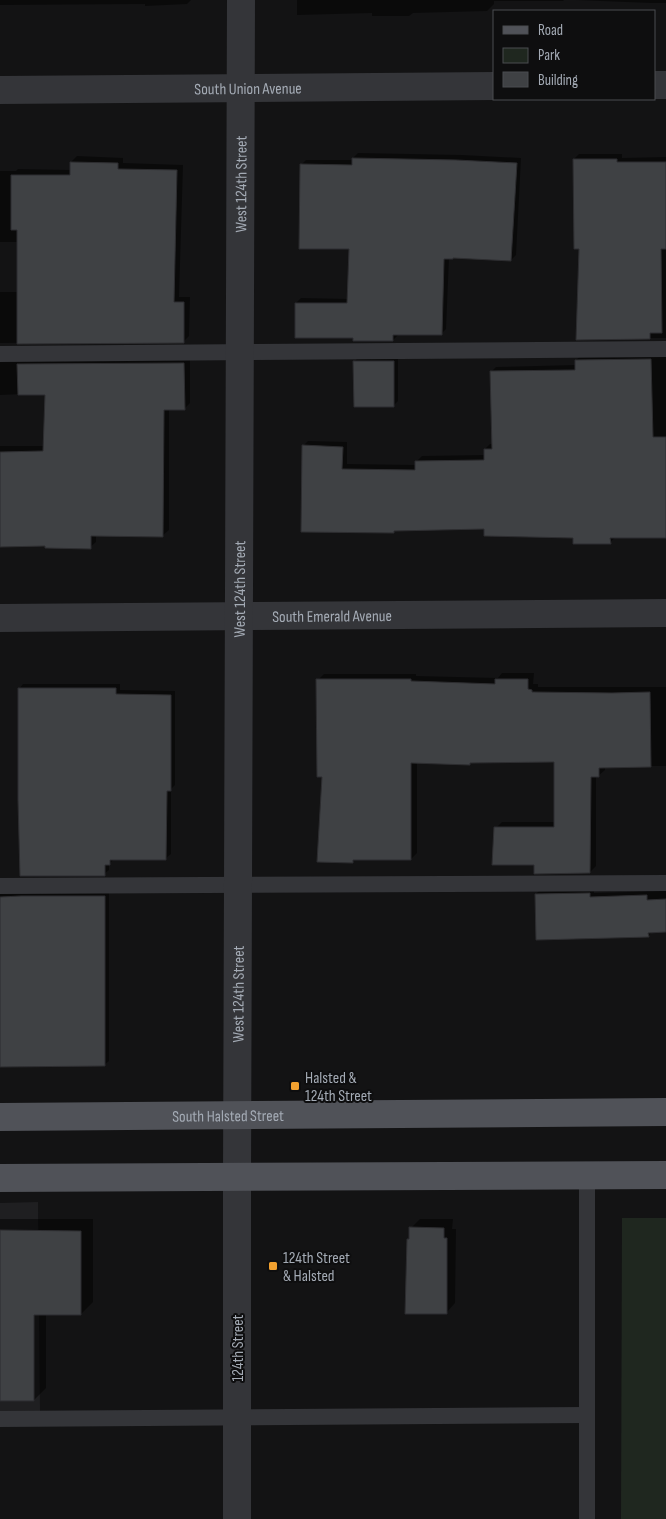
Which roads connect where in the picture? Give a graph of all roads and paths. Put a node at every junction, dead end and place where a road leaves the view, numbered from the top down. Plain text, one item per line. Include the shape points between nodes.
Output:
1 (241, 0) edge
2 (493, 86) edge
3 (240, 87) junction
4 (0, 90) edge
5 (666, 349) edge
6 (240, 352) junction
7 (0, 354) edge
8 (666, 613) edge
9 (239, 616) junction
10 (0, 618) edge
11 (666, 883) edge
12 (238, 885) junction
13 (0, 886) edge
14 (666, 1112) edge
15 (238, 1115) junction
16 (0, 1116) edge
17 (587, 1175) junction
18 (666, 1175) edge
19 (237, 1177) junction
20 (0, 1178) edge
21 (587, 1415) junction
22 (237, 1418) junction
23 (0, 1419) edge
24 (237, 1519) edge
25 (587, 1519) edge

1 - 3 street, West 124th Street
2 - 3 street, South Union Avenue
3 - 4 street, South Union Avenue
3 - 6 street, West 124th Street
5 - 6 lane
6 - 7 lane
6 - 9 street, West 124th Street
8 - 9 street, South Emerald Avenue
9 - 10 street, South Emerald Avenue
9 - 12 street, West 124th Street
11 - 12 lane
12 - 13 lane
12 - 15 street, West 124th Street
14 - 15 main road, South Halsted Street
15 - 16 main road, South Halsted Street
15 - 19 street, West 124th Street
17 - 18 main road
17 - 19 main road
17 - 21 lane
19 - 20 main road
19 - 22 street, 124th Street
21 - 22 lane
21 - 25 lane
22 - 23 lane
22 - 24 street, 124th Street

